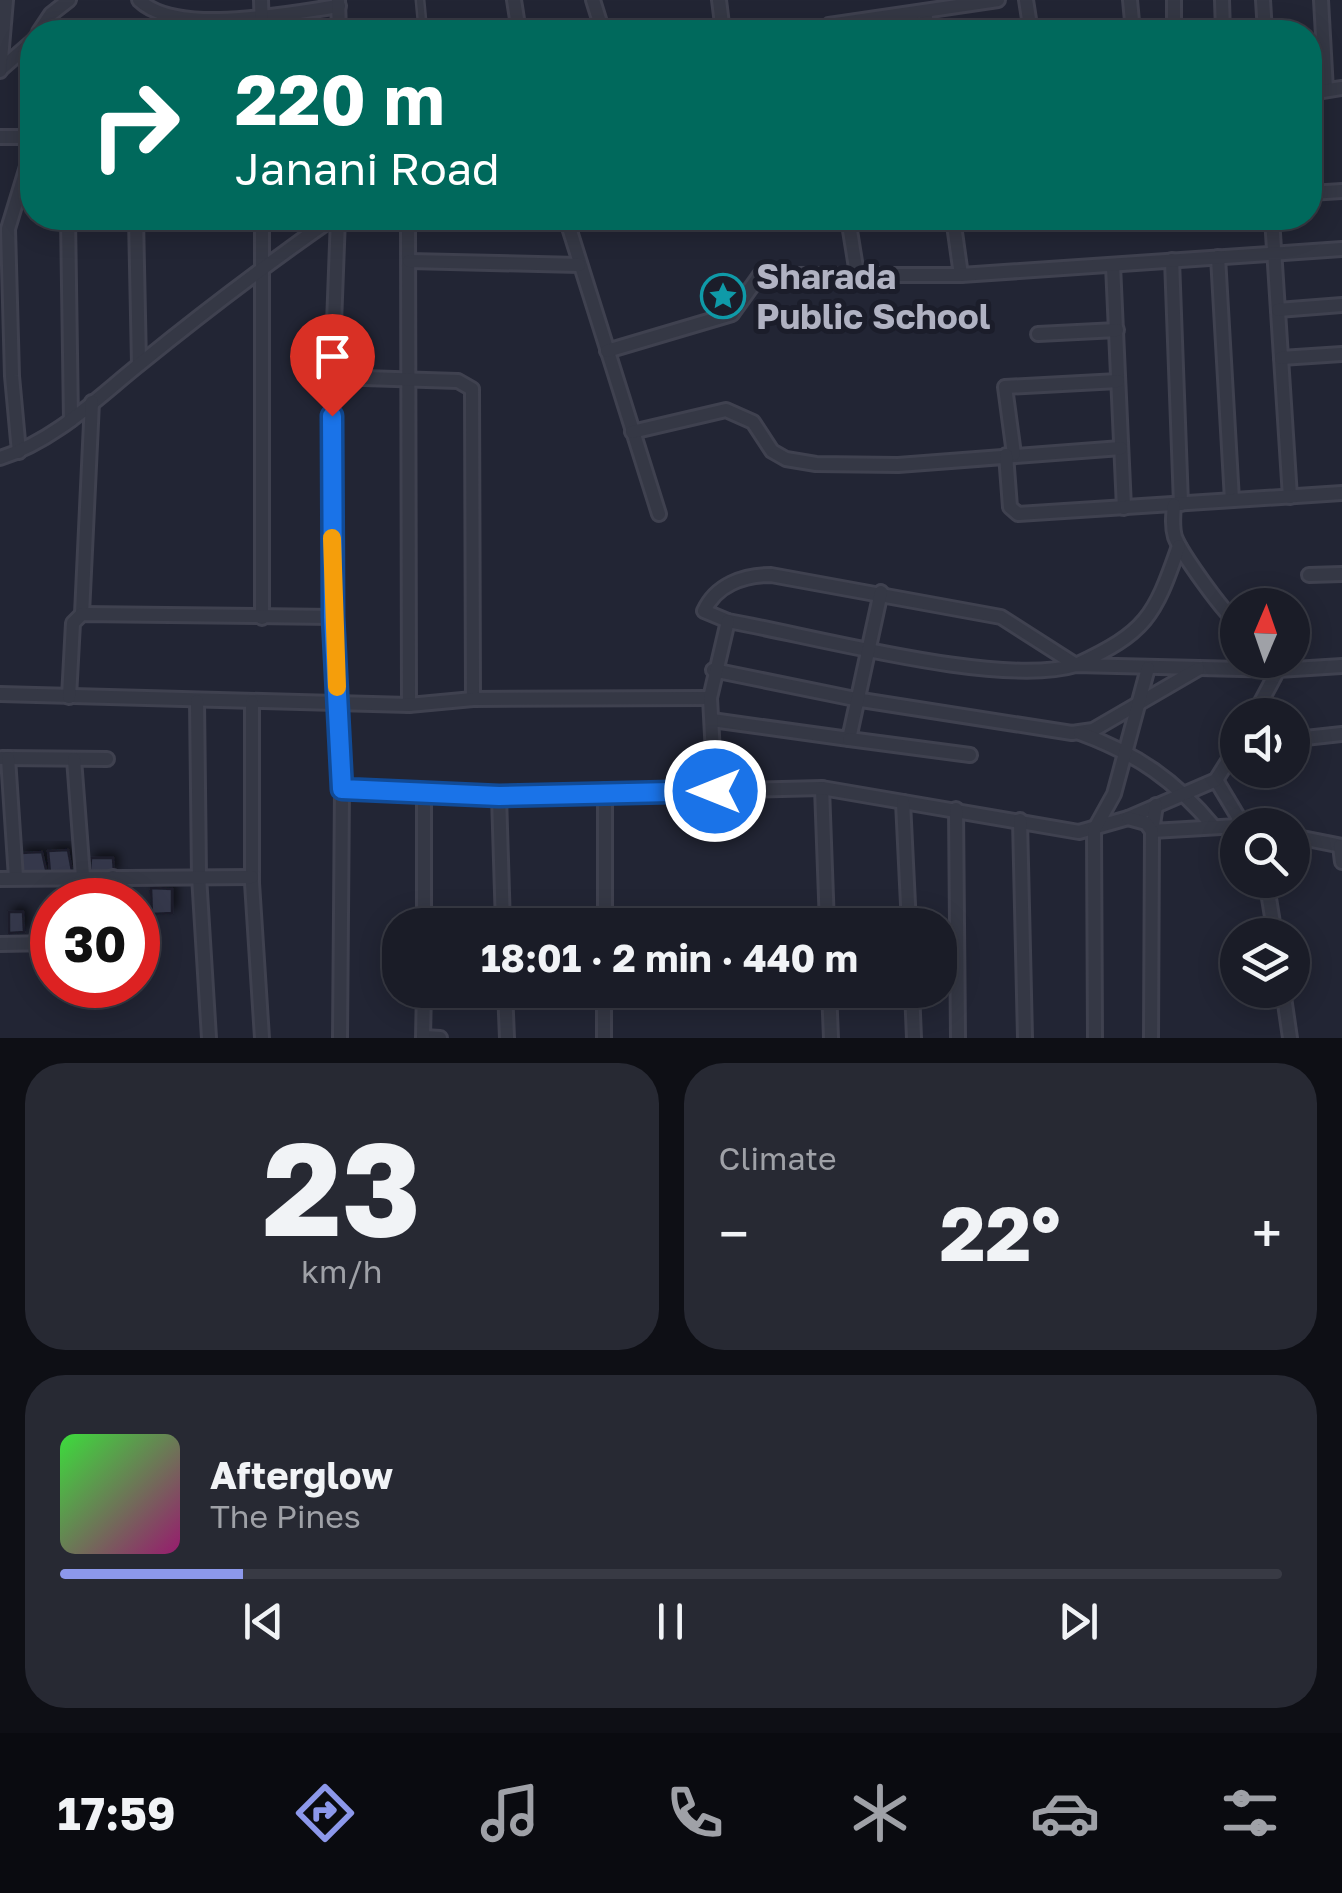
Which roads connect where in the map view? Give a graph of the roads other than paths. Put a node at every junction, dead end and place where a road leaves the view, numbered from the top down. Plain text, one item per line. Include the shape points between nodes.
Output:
1 (6, 0) edge
2 (69, 0) edge
3 (139, 0) edge
4 (261, 0) edge
5 (998, 0) edge
6 (1321, 0) edge
7 (338, 3) edge
8 (925, 11) junction
9 (262, 16) junction
10 (47, 20) edge
11 (178, 20) edge
12 (237, 20) edge
13 (262, 20) edge
14 (863, 20) edge
15 (926, 20) edge
16 (2, 25) edge
17 (20, 52) edge
18 (0, 70) edge
19 (1342, 88) edge
20 (1326, 90) junction
21 (1322, 91) edge
22 (0, 123) edge
23 (0, 137) edge
24 (20, 200) edge
25 (68, 230) edge
26 (136, 230) edge
27 (262, 230) edge
28 (318, 230) edge
29 (336, 230) edge
30 (408, 230) edge
31 (569, 230) edge
32 (850, 230) edge
33 (954, 230) edge
34 (1273, 230) edge
35 (4, 241) edge
36 (1342, 249) edge
37 (1274, 252) junction
38 (1218, 257) junction
39 (1172, 260) junction
40 (409, 261) junction
41 (1114, 265) junction
42 (579, 266) junction
43 (261, 268) junction
44 (857, 274) junction
45 (960, 275) junction
46 (1342, 305) edge
47 (1278, 310) junction
48 (1116, 330) junction
49 (1038, 334) dead end
50 (608, 351) junction
51 (1342, 354) edge
52 (1281, 358) junction
53 (139, 364) junction
54 (332, 377) junction
55 (410, 378) junction
56 (1118, 381) junction
57 (92, 402) junction
58 (71, 420) junction
59 (632, 432) junction
60 (1121, 448) junction
61 (18, 452) junction
62 (1010, 454) junction
63 (0, 458) edge
64 (1342, 493) edge
65 (1290, 496) junction
66 (1232, 500) junction
67 (1178, 504) junction
68 (1124, 508) junction
69 (660, 514) dead end
70 (1179, 546) junction
71 (1342, 574) edge
72 (1309, 575) dead end
73 (881, 592) junction
74 (1220, 608) edge
75 (82, 614) junction
76 (333, 617) junction
77 (262, 618) junction
78 (728, 621) junction
79 (868, 647) junction
80 (1076, 665) junction
81 (1310, 666) edge
82 (1342, 666) edge
83 (1220, 667) edge
84 (1148, 668) junction
85 (1198, 668) junction
86 (713, 670) junction
87 (0, 694) edge
88 (69, 697) junction
89 (710, 698) junction
90 (855, 698) junction
91 (473, 699) junction
92 (197, 701) junction
93 (252, 702) junction
94 (1142, 702) junction
95 (338, 703) junction
96 (408, 704) junction
97 (712, 720) junction
98 (1080, 733) junction
99 (1342, 734) edge
100 (1310, 737) edge
101 (849, 739) junction
102 (1126, 750) junction
103 (970, 755) dead end
104 (4, 758) edge
105 (74, 759) junction
106 (107, 760) dead end
107 (1220, 774) edge
108 (1216, 780) junction
109 (822, 788) junction
110 (342, 789) junction
111 (605, 790) junction
112 (715, 791) junction
113 (1184, 792) junction
114 (424, 794) junction
115 (499, 796) junction
116 (903, 802) junction
117 (1156, 805) junction
118 (1231, 808) edge
119 (956, 809) junction
120 (1128, 818) junction
121 (1020, 820) junction
122 (1214, 827) junction
123 (1220, 827) edge
124 (1094, 830) junction
125 (1152, 831) junction
126 (1310, 840) edge
127 (1341, 846) edge
128 (1342, 862) edge
129 (83, 876) junction
130 (199, 876) junction
131 (113, 877) joint
132 (252, 877) junction
133 (0, 878) edge
134 (16, 878) junction
135 (424, 908) edge
136 (502, 908) edge
137 (604, 908) edge
138 (826, 908) edge
139 (908, 908) edge
140 (30, 943) edge
141 (0, 944) edge
142 (424, 1008) edge
143 (505, 1008) edge
144 (604, 1008) edge
145 (830, 1008) edge
146 (913, 1008) edge
147 (1286, 1008) edge
148 (424, 1037) edge
149 (209, 1038) edge
150 (262, 1038) edge
151 (340, 1038) edge
152 (440, 1038) edge
153 (506, 1038) edge
154 (604, 1038) edge
155 (831, 1038) edge
156 (914, 1038) edge
157 (958, 1038) edge
158 (1025, 1038) edge
159 (1095, 1038) edge
160 (1151, 1038) edge
161 (1290, 1038) edge

1 - 16 street
2 - 10 street
3 - 11 street
4 - 9 street
5 - 8 street
6 - 20 street
7 - 9 street
8 - 14 street
8 - 15 street
9 - 12 street
9 - 13 street
16 - 18 street
17 - 18 street
19 - 20 street
20 - 21 street
22 - 23 street
24 - 35 street
25 - 58 street
26 - 53 street
27 - 43 street
28 - 43 street
29 - 54 street
30 - 40 street
31 - 42 street
32 - 44 street
33 - 45 street
34 - 37 street
35 - 61 street
36 - 37 street
37 - 38 street
37 - 47 street
38 - 39 street
38 - 66 street
39 - 41 street
39 - 67 street
40 - 42 street
40 - 55 street
41 - 45 street
41 - 48 street
42 - 50 street
43 - 53 street
43 - 77 street
44 - 45 street
44 - 50 street via 760,274 732,314
46 - 47 street
47 - 52 street
48 - 49 street
48 - 56 street
50 - 59 street
51 - 52 street
52 - 65 street
53 - 57 street
54 - 55 street
54 - 76 street
55 - 91 street via 458,380 472,389
55 - 96 street
56 - 60 street
56 - 62 street via 1005,387
57 - 58 street
57 - 75 street
58 - 61 street
59 - 62 street via 726,410 753,422 772,450 796,463 898,465
59 - 69 street
60 - 62 street
60 - 68 street
61 - 63 street
62 - 68 street via 1013,513
64 - 65 street
65 - 66 street
66 - 67 street
67 - 68 street
67 - 70 street via 1173,532
70 - 74 street
70 - 80 street via 1144,626
71 - 72 street
73 - 78 street via 746,577 710,596 704,611
73 - 79 street
73 - 80 street via 1001,617
75 - 77 street
75 - 88 street via 72,623
76 - 77 street
76 - 95 street
78 - 79 street
78 - 86 street
79 - 80 street via 975,666 1053,672
79 - 90 street
80 - 84 street
81 - 82 street
83 - 85 street
84 - 85 street
84 - 94 street
85 - 94 street
86 - 89 street
86 - 90 street
87 - 88 street
88 - 92 street
89 - 91 street
89 - 97 street
90 - 98 street
90 - 101 street
91 - 96 street
92 - 93 street
92 - 130 street
93 - 95 street
93 - 132 street
94 - 98 street
94 - 102 street
95 - 96 street
95 - 110 street
97 - 101 street
97 - 112 street
98 - 102 street
99 - 100 street
101 - 103 street
102 - 113 street
102 - 124 street via 1114,794
104 - 105 street
104 - 134 street
105 - 106 street
105 - 129 street
107 - 108 street
108 - 113 street
108 - 118 street
109 - 112 street
109 - 116 street
109 - 138 street
110 - 114 street
110 - 151 street
111 - 112 street
111 - 115 street
111 - 137 street
113 - 117 street
113 - 122 street
114 - 115 street
114 - 135 street
115 - 136 street
116 - 119 street
116 - 139 street
117 - 120 street
117 - 125 street
119 - 121 street
119 - 157 street
120 - 124 street
120 - 125 street
121 - 124 street
121 - 158 street
122 - 123 street
122 - 125 street
124 - 159 street
125 - 160 street
126 - 127 street
127 - 128 street
129 - 131 street
129 - 134 street
130 - 131 street
130 - 132 street
130 - 149 street
132 - 150 street
133 - 134 street
140 - 141 street
142 - 148 street
143 - 153 street
144 - 154 street
145 - 155 street
146 - 156 street
147 - 161 street
148 - 152 street

